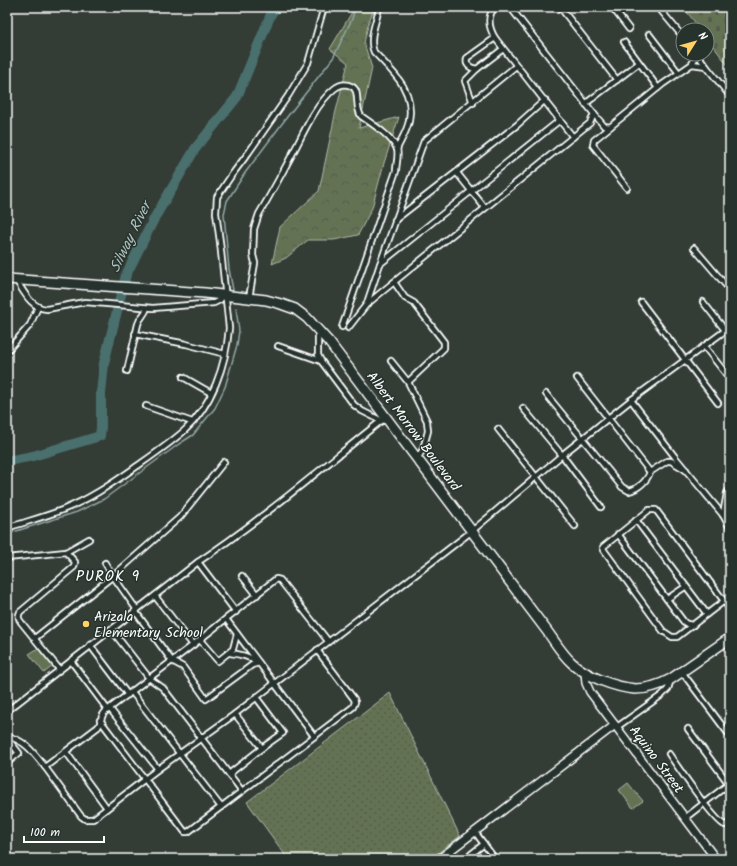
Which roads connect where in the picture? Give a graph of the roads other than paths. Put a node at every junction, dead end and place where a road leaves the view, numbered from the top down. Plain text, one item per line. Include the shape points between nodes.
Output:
1 (324, 7) edge
2 (379, 7) edge
3 (494, 7) edge
4 (510, 7) edge
5 (560, 7) edge
6 (612, 7) edge
7 (658, 7) edge
8 (675, 27) edge
9 (629, 29) dead end
10 (649, 34) dead end
11 (495, 38) junction
12 (624, 42) dead end
13 (503, 50) junction
14 (639, 63) junction
15 (692, 64) junction
16 (516, 66) junction
17 (706, 66) junction
18 (477, 69) junction
19 (678, 72) junction
20 (617, 80) junction
21 (658, 88) junction
22 (730, 96) edge
23 (545, 100) junction
24 (473, 103) junction
25 (585, 104) junction
26 (594, 114) junction
27 (560, 120) junction
28 (598, 120) junction
29 (590, 123) junction
30 (610, 127) junction
31 (573, 137) junction
32 (397, 149) junction
33 (457, 172) junction
34 (627, 188) dead end
35 (471, 191) junction
36 (485, 208) junction
37 (395, 220) junction
38 (694, 248) dead end
39 (383, 256) junction
40 (390, 256) junction
41 (380, 264) junction
42 (12, 280) edge
43 (394, 282) junction
44 (730, 290) edge
45 (224, 295) junction
46 (248, 298) junction
47 (641, 302) dead end
48 (703, 302) dead end
49 (366, 305) junction
50 (38, 307) junction
51 (145, 308) junction
52 (730, 327) edge
53 (318, 328) junction
54 (342, 328) dead end
55 (348, 328) dead end
56 (725, 330) junction
57 (135, 334) junction
58 (278, 346) dead end
59 (704, 346) junction
60 (7, 351) edge
61 (225, 354) junction
62 (685, 360) junction
63 (320, 361) junction
64 (391, 361) dead end
65 (127, 371) dead end
66 (183, 377) dead end
67 (577, 378) dead end
68 (730, 378) edge
69 (408, 382) junction
70 (211, 393) junction
71 (546, 394) dead end
72 (630, 400) junction
73 (718, 403) dead end
74 (146, 406) dead end
75 (523, 408) dead end
76 (608, 418) junction
77 (384, 419) junction
78 (192, 422) junction
79 (498, 429) dead end
80 (582, 439) junction
81 (562, 455) junction
82 (417, 459) junction
83 (224, 462) dead end
84 (686, 470) junction
85 (650, 472) junction
86 (536, 476) junction
87 (730, 489) edge
88 (601, 507) dead end
89 (723, 515) junction
90 (636, 520) junction
91 (575, 526) dead end
92 (7, 528) edge
93 (730, 528) edge
94 (472, 531) junction
95 (618, 534) junction
96 (89, 539) dead end
97 (66, 552) junction
98 (7, 558) edge
99 (198, 562) junction
100 (105, 563) dead end
101 (113, 576) junction
102 (242, 576) dead end
103 (685, 586) junction
104 (257, 595) junction
105 (156, 596) junction
106 (667, 600) junction
107 (724, 601) junction
108 (730, 609) edge
109 (136, 610) junction
110 (236, 612) junction
111 (707, 614) junction
112 (226, 619) junction
113 (693, 625) junction
114 (111, 628) junction
115 (237, 634) junction
116 (35, 638) junction
117 (730, 638) edge
118 (200, 640) junction
119 (328, 641) junction
120 (90, 645) junction
121 (193, 645) junction
122 (317, 650) junction
123 (230, 653) junction
124 (70, 661) junction
125 (172, 661) junction
126 (259, 663) junction
127 (59, 669) junction
128 (585, 672) junction
129 (682, 672) junction
130 (149, 678) junction
131 (671, 679) junction
132 (274, 683) junction
133 (130, 693) junction
134 (256, 697) junction
135 (109, 709) junction
136 (7, 711) edge
137 (235, 714) junction
138 (100, 720) junction
139 (616, 726) junction
140 (688, 729) dead end
141 (314, 736) junction
142 (730, 736) edge
143 (7, 737) edge
144 (202, 738) junction
145 (262, 748) junction
146 (66, 752) junction
147 (181, 754) junction
148 (669, 754) dead end
149 (7, 763) edge
150 (45, 767) junction
151 (158, 769) junction
152 (229, 774) junction
153 (146, 779) junction
154 (730, 783) edge
155 (242, 791) junction
156 (704, 803) junction
157 (221, 807) junction
158 (107, 808) junction
159 (685, 818) junction
160 (730, 824) edge
161 (475, 832) junction
162 (484, 844) junction
163 (439, 859) edge
164 (465, 859) edge
165 (495, 859) edge
166 (716, 859) edge

1 - 45 street via 308,63 217,198 216,213
2 - 32 street via 372,48 402,84 410,103 409,121
3 - 11 street via 489,21
4 - 25 street
5 - 20 street
6 - 9 street
7 - 8 street
10 - 19 street
11 - 13 street
11 - 18 street via 466,58 469,67
12 - 14 street
13 - 16 street
13 - 18 street
14 - 20 street
14 - 21 street
15 - 17 street
15 - 17 street via 697,54
15 - 19 street
16 - 23 street
16 - 24 street
17 - 22 street
18 - 24 street via 465,81
19 - 21 street
20 - 25 street
21 - 30 street
23 - 27 street
23 - 33 street
24 - 37 street via 437,129 424,142
25 - 26 street
26 - 28 street
26 - 29 street
27 - 31 street
27 - 35 street
28 - 29 street
28 - 30 street via 604,126
29 - 31 street
30 - 34 street via 594,140 593,145
31 - 36 street
32 - 46 street via 383,132 358,112 357,94 353,86 340,85 329,94 310,120 256,222 253,255 255,263
32 - 54 street via 396,171
33 - 35 street
33 - 37 street
35 - 36 street
35 - 40 street
36 - 43 street
37 - 39 street
38 - 44 street
39 - 40 street
39 - 41 street
40 - 41 street
41 - 49 street
42 - 45 highway, Albert Morrow Boulevard
42 - 50 street
43 - 49 street
43 - 69 street via 404,298 414,303 445,345
45 - 46 highway, Albert Morrow Boulevard
45 - 51 street via 214,303
45 - 61 street via 229,328
46 - 53 highway, Albert Morrow Boulevard via 281,304 295,310
47 - 62 street
48 - 56 street
49 - 55 street
50 - 51 street via 52,309 92,303
50 - 60 street via 30,325
51 - 57 street via 145,314 140,319
52 - 56 street
53 - 63 street
53 - 77 highway, Albert Morrow Boulevard
56 - 59 street
57 - 61 street
57 - 65 street
58 - 63 street
59 - 62 street
59 - 68 street
61 - 70 street
62 - 72 street
62 - 73 street
63 - 77 street via 354,404 362,411
64 - 69 street
66 - 70 street
67 - 76 street
69 - 82 street via 427,421 426,442
70 - 78 street
71 - 80 street
72 - 76 street
72 - 84 street
74 - 78 street
75 - 81 street
76 - 80 street
76 - 85 street
77 - 82 highway, Albert Morrow Boulevard
77 - 99 street via 277,504
78 - 92 street via 149,458 97,493 60,511
79 - 86 street
80 - 81 street
80 - 85 street via 622,487 629,491 641,484
81 - 86 street
81 - 88 street
82 - 94 highway, Albert Morrow Boulevard
83 - 101 street via 180,517
84 - 85 street via 667,462
84 - 89 street
86 - 91 street
86 - 94 street
87 - 89 street
89 - 93 street
90 - 95 street
90 - 103 street
90 - 107 street via 649,510 656,510
94 - 119 street
94 - 128 highway, Albert Morrow Boulevard via 567,657
95 - 106 street
95 - 113 street via 604,545 603,549 663,631 677,637
96 - 97 street
97 - 98 street
97 - 116 street via 75,562 74,567 20,612 20,622
99 - 105 street
99 - 110 street
100 - 101 street
101 - 109 street
101 - 116 street
102 - 104 street
103 - 106 street
103 - 111 street
104 - 110 street
104 - 119 street via 273,581 280,580
105 - 109 street
105 - 121 street
106 - 113 street via 686,624
107 - 108 street
107 - 111 street
109 - 114 street
109 - 125 street
110 - 112 street
111 - 113 street
112 - 115 street
112 - 118 street
114 - 120 street
114 - 130 street
115 - 123 street
115 - 126 street
116 - 127 street
117 - 129 highway, Albert Morrow Boulevard
118 - 121 street
118 - 123 street via 218,661
119 - 122 street
120 - 124 street
120 - 133 street
121 - 125 street
122 - 132 street
122 - 141 street via 355,702
123 - 126 street
124 - 127 street
124 - 135 street
125 - 126 street via 183,667 206,699 248,668
125 - 130 street
126 - 132 street
127 - 136 street
128 - 131 highway, Albert Morrow Boulevard via 612,684 636,689 654,686
128 - 139 main road, Aquino Street via 587,688
129 - 131 highway, Albert Morrow Boulevard
129 - 142 street
130 - 133 street
130 - 144 street via 161,686
131 - 139 street via 668,689 662,695
132 - 134 street
132 - 141 street
133 - 135 street
133 - 147 street
134 - 137 street
134 - 145 street via 283,733
135 - 138 street via 102,714
135 - 151 street
137 - 144 street
137 - 145 street
138 - 146 street via 98,727
138 - 153 street
139 - 159 main road, Aquino Street
139 - 161 main road
140 - 154 street
141 - 155 street
143 - 149 street via 19,753
143 - 150 street via 20,740
144 - 147 street
144 - 152 street
145 - 152 street
146 - 150 street
146 - 158 street
147 - 151 street
147 - 157 street
148 - 156 street
150 - 158 street via 84,818 93,819
151 - 153 street
152 - 155 street
153 - 157 street via 187,833
153 - 158 street
154 - 156 street
155 - 157 street
156 - 159 street
156 - 160 street via 721,823
159 - 166 main road, Aquino Street
161 - 162 street
161 - 163 main road
162 - 164 street
162 - 165 street

